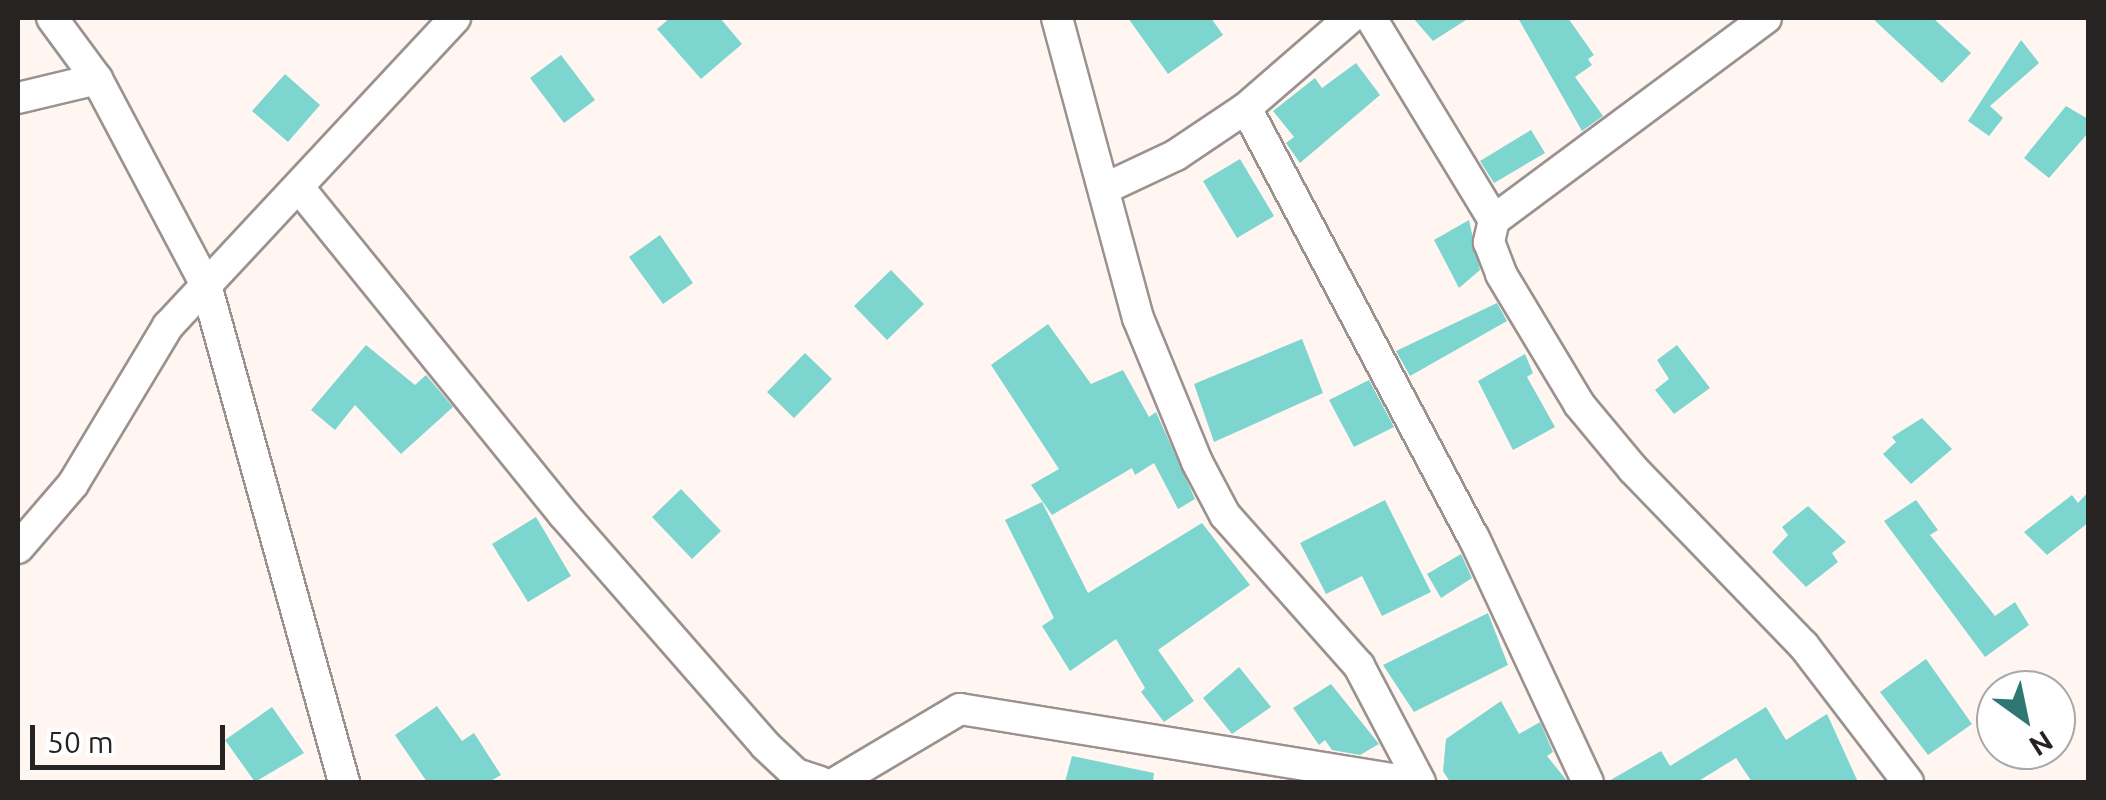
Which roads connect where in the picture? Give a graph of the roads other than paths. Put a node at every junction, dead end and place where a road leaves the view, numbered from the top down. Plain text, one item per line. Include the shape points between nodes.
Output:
1 (52, 18) edge
2 (455, 18) edge
3 (1057, 18) edge
4 (1350, 18) edge
5 (1370, 18) edge
6 (1766, 18) edge
7 (97, 79) junction
8 (18, 98) edge
9 (1246, 108) junction
10 (1106, 188) junction
11 (300, 189) junction
12 (1494, 220) junction
13 (206, 285) junction
14 (18, 548) edge
15 (344, 782) edge
16 (820, 782) edge
17 (837, 782) edge
18 (1412, 782) edge
19 (1420, 782) edge
20 (1588, 782) edge
21 (1908, 782) edge

1 - 7 street
2 - 11 street
3 - 10 street
4 - 9 street
5 - 12 street
6 - 12 street
7 - 8 street
7 - 13 street
9 - 10 street via 1176,155
9 - 20 street via 1474,538
10 - 19 street via 1138,318 1224,515 1359,666
11 - 13 street
11 - 16 street via 564,515 766,745 796,774
12 - 21 street via 1489,242 1501,274 1579,404 1632,469 1804,646
13 - 14 street via 168,326 73,484
13 - 15 street
17 - 18 street via 960,709

